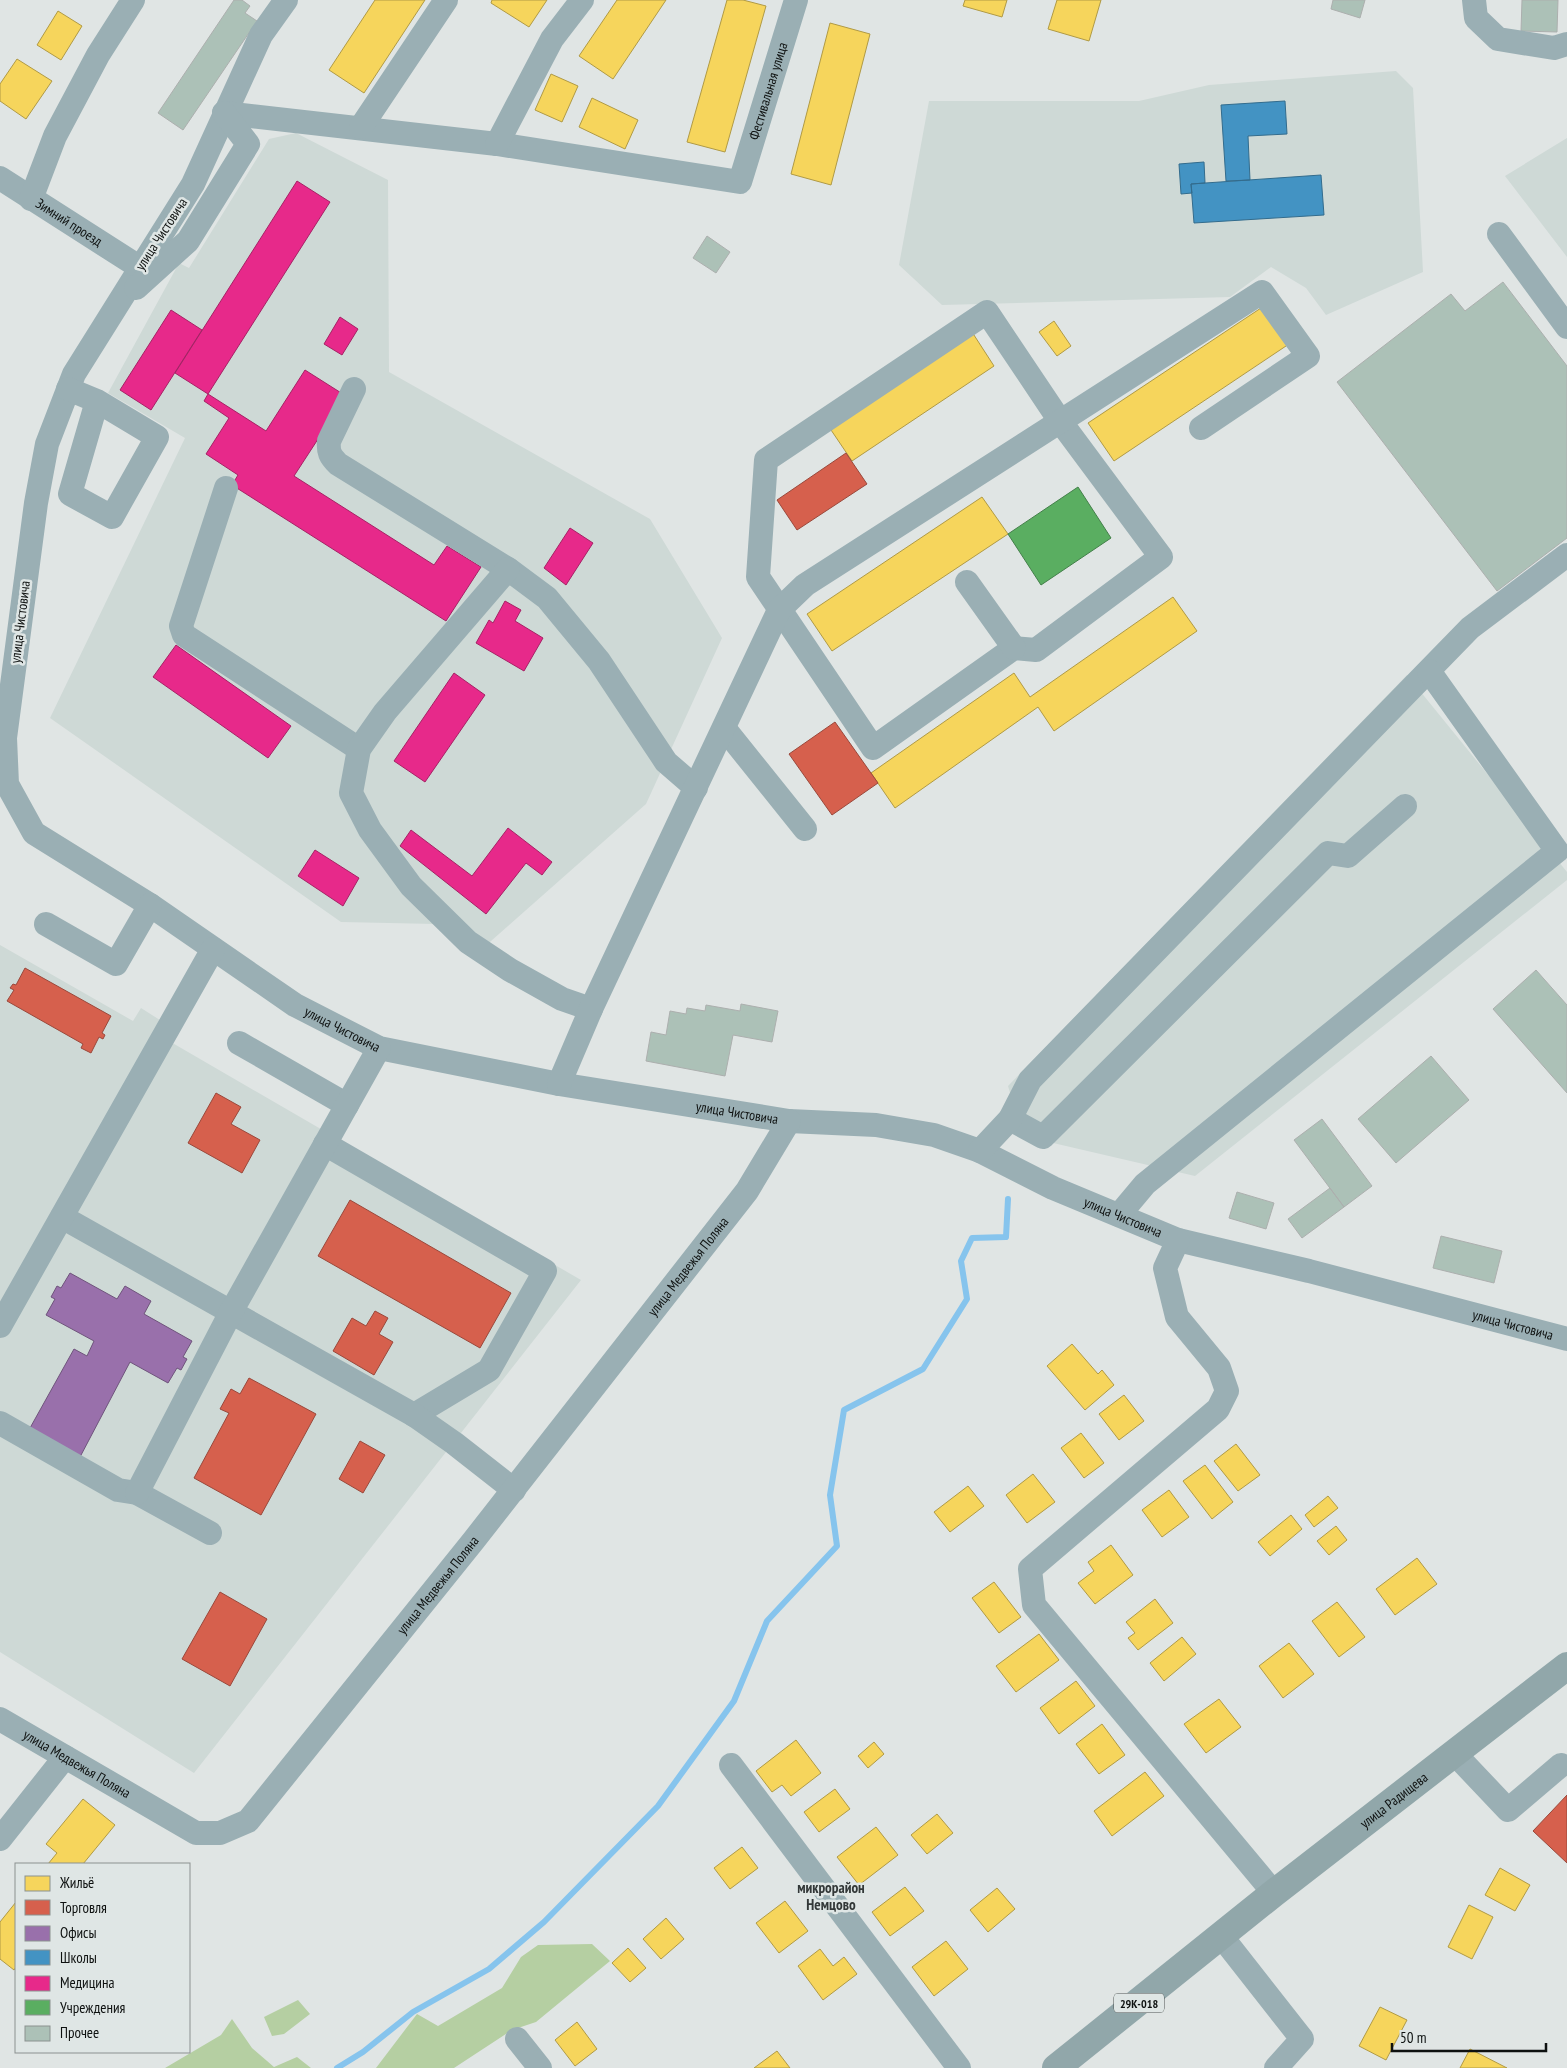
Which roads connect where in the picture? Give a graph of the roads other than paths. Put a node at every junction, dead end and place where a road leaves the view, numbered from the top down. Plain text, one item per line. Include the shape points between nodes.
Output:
1 (133, 0) edge
2 (286, 0) edge
3 (446, 0) edge
4 (582, 0) edge
5 (796, 0) edge
6 (1474, 0) edge
7 (1567, 44) edge
8 (224, 113) junction
9 (361, 127) junction
10 (497, 144) junction
11 (0, 178) edge
12 (31, 199) junction
13 (1499, 234) dead end
14 (139, 267) junction
15 (119, 303) junction
16 (1567, 327) edge
17 (68, 388) junction
18 (354, 389) dead end
19 (98, 401) junction
20 (1060, 421) junction
21 (1200, 428) dead end
22 (226, 488) dead end
23 (1567, 555) edge
24 (508, 569) junction
25 (967, 582) dead end
26 (779, 610) junction
27 (1014, 648) junction
28 (1429, 671) junction
29 (724, 728) junction
30 (359, 749) junction
31 (4, 784) edge
32 (696, 788) junction
33 (1405, 806) dead end
34 (805, 829) dead end
35 (150, 905) junction
36 (46, 924) dead end
37 (213, 949) junction
38 (591, 1009) junction
39 (239, 1043) dead end
40 (378, 1048) junction
41 (559, 1084) junction
42 (347, 1105) junction
43 (1010, 1119) junction
44 (789, 1121) junction
45 (325, 1144) junction
46 (980, 1151) junction
47 (1119, 1215) junction
48 (62, 1217) junction
49 (1178, 1240) junction
50 (230, 1312) junction
51 (0, 1326) edge
52 (1567, 1339) edge
53 (414, 1415) junction
54 (0, 1423) edge
55 (514, 1490) junction
56 (137, 1494) junction
57 (210, 1533) dead end
58 (1567, 1666) edge
59 (0, 1719) edge
60 (1454, 1754) junction
61 (66, 1757) junction
62 (731, 1765) dead end
63 (1561, 1765) dead end
64 (0, 1839) edge
65 (1274, 1893) junction
66 (1222, 1937) junction
67 (517, 2039) dead end
68 (540, 2068) edge
69 (959, 2068) edge
70 (1056, 2068) edge
71 (1276, 2068) edge

1 - 12 street via 98,55 55,136
2 - 8 street, улица Чистовича via 261,35
3 - 9 street
4 - 10 street via 552,39
5 - 10 street, Фестивальная улица via 740,182
6 - 7 street via 1476,18 1498,39 1554,48
8 - 9 street
8 - 14 street, улица Чистовича via 193,184
8 - 15 street via 248,144 188,241
9 - 10 street
11 - 12 street, Зимний проезд
12 - 14 street, Зимний проезд
13 - 16 street
14 - 15 street, улица Чистовича
15 - 17 street, улица Чистовича
17 - 19 street
17 - 31 street, улица Чистовича via 47,444 36,503 5,738
18 - 24 street via 329,442 328,451 332,458
19 - 19 street via 157,437 112,518 70,494
20 - 21 street via 1262,292 1308,356
20 - 26 street via 805,585
20 - 26 street via 987,312 766,460 758,577
20 - 27 street via 1161,557 1036,650
22 - 30 street via 181,626 184,635
23 - 28 street via 1470,628
24 - 30 street via 385,712
24 - 32 street via 547,598 599,661 666,762
25 - 27 street
26 - 27 street via 873,748
26 - 29 street
28 - 43 street via 1030,1080
28 - 47 street via 1557,851 1145,1184
29 - 32 street
29 - 34 street
30 - 38 street via 351,793 370,830 411,886 468,942 562,999
31 - 35 street, улица Чистовича via 34,833
32 - 38 street
33 - 43 street via 1348,856 1328,853 1043,1137
35 - 36 street via 116,964
35 - 37 street, улица Чистовича
37 - 40 street, улица Чистовича via 295,1005
37 - 48 street
38 - 41 street
39 - 42 street
40 - 41 street, улица Чистовича
40 - 42 street
41 - 44 street, улица Чистовича
42 - 45 street
43 - 46 street
44 - 46 street, улица Чистовича via 876,1125 934,1135
44 - 55 street, улица Медвежья Поляна via 747,1191
45 - 50 street
45 - 53 street via 545,1271 489,1370
46 - 47 street, улица Чистовича via 1053,1188
47 - 49 street, улица Чистовича
48 - 50 street
48 - 51 street
49 - 52 street, улица Чистовича
49 - 65 street via 1165,1268 1177,1317 1219,1368 1228,1391 1218,1409 1030,1569 1034,1606
50 - 53 street
50 - 56 street
53 - 55 street
54 - 56 street via 118,1490
55 - 61 street, улица Медвежья Поляна via 248,1821 220,1833 196,1833
56 - 57 street
58 - 60 main road, улица Радищева
59 - 61 street, улица Медвежья Поляна
60 - 63 street via 1508,1810
60 - 65 main road, улица Радищева
61 - 64 street
62 - 69 street
65 - 66 main road, улица Радищева
66 - 70 main road, 29К-018
66 - 71 street via 1302,2039
67 - 68 street

